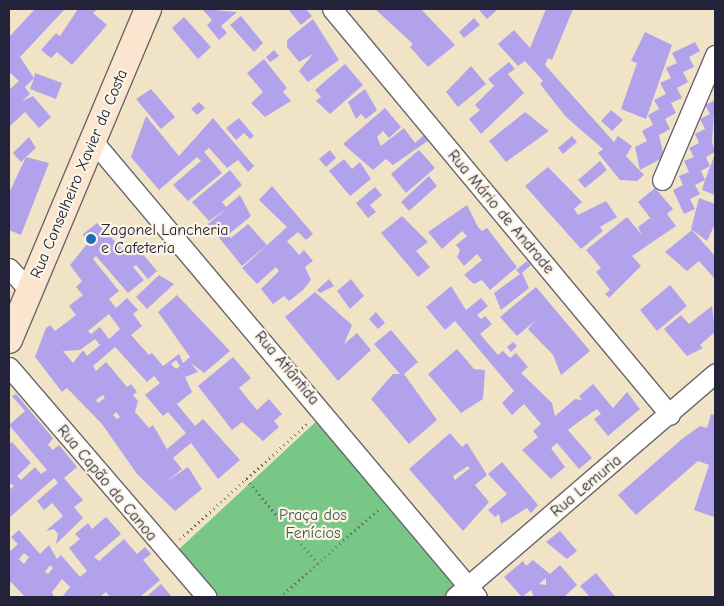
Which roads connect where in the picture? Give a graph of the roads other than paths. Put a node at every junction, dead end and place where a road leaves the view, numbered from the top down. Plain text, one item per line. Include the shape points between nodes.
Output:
1 (148, 9) edge
2 (332, 9) edge
3 (715, 55) edge
4 (93, 141) junction
5 (662, 180) dead end
6 (9, 268) edge
7 (30, 291) junction
8 (9, 340) edge
9 (9, 367) edge
10 (715, 373) edge
11 (670, 415) junction
12 (467, 594) edge
13 (207, 597) edge

1 - 4 street, Rua Conselheiro Xavier da Costa
2 - 11 street, Rua Mário de Andrade
3 - 5 street
4 - 7 street, Rua Conselheiro Xavier da Costa
4 - 12 street, Rua Atlântida via 323,410
6 - 7 street
7 - 8 street, Rua Conselheiro Xavier da Costa
9 - 13 street, Rua Capão da Canoa
10 - 11 street, Rua Lemuria
11 - 12 street, Rua Lemuria

